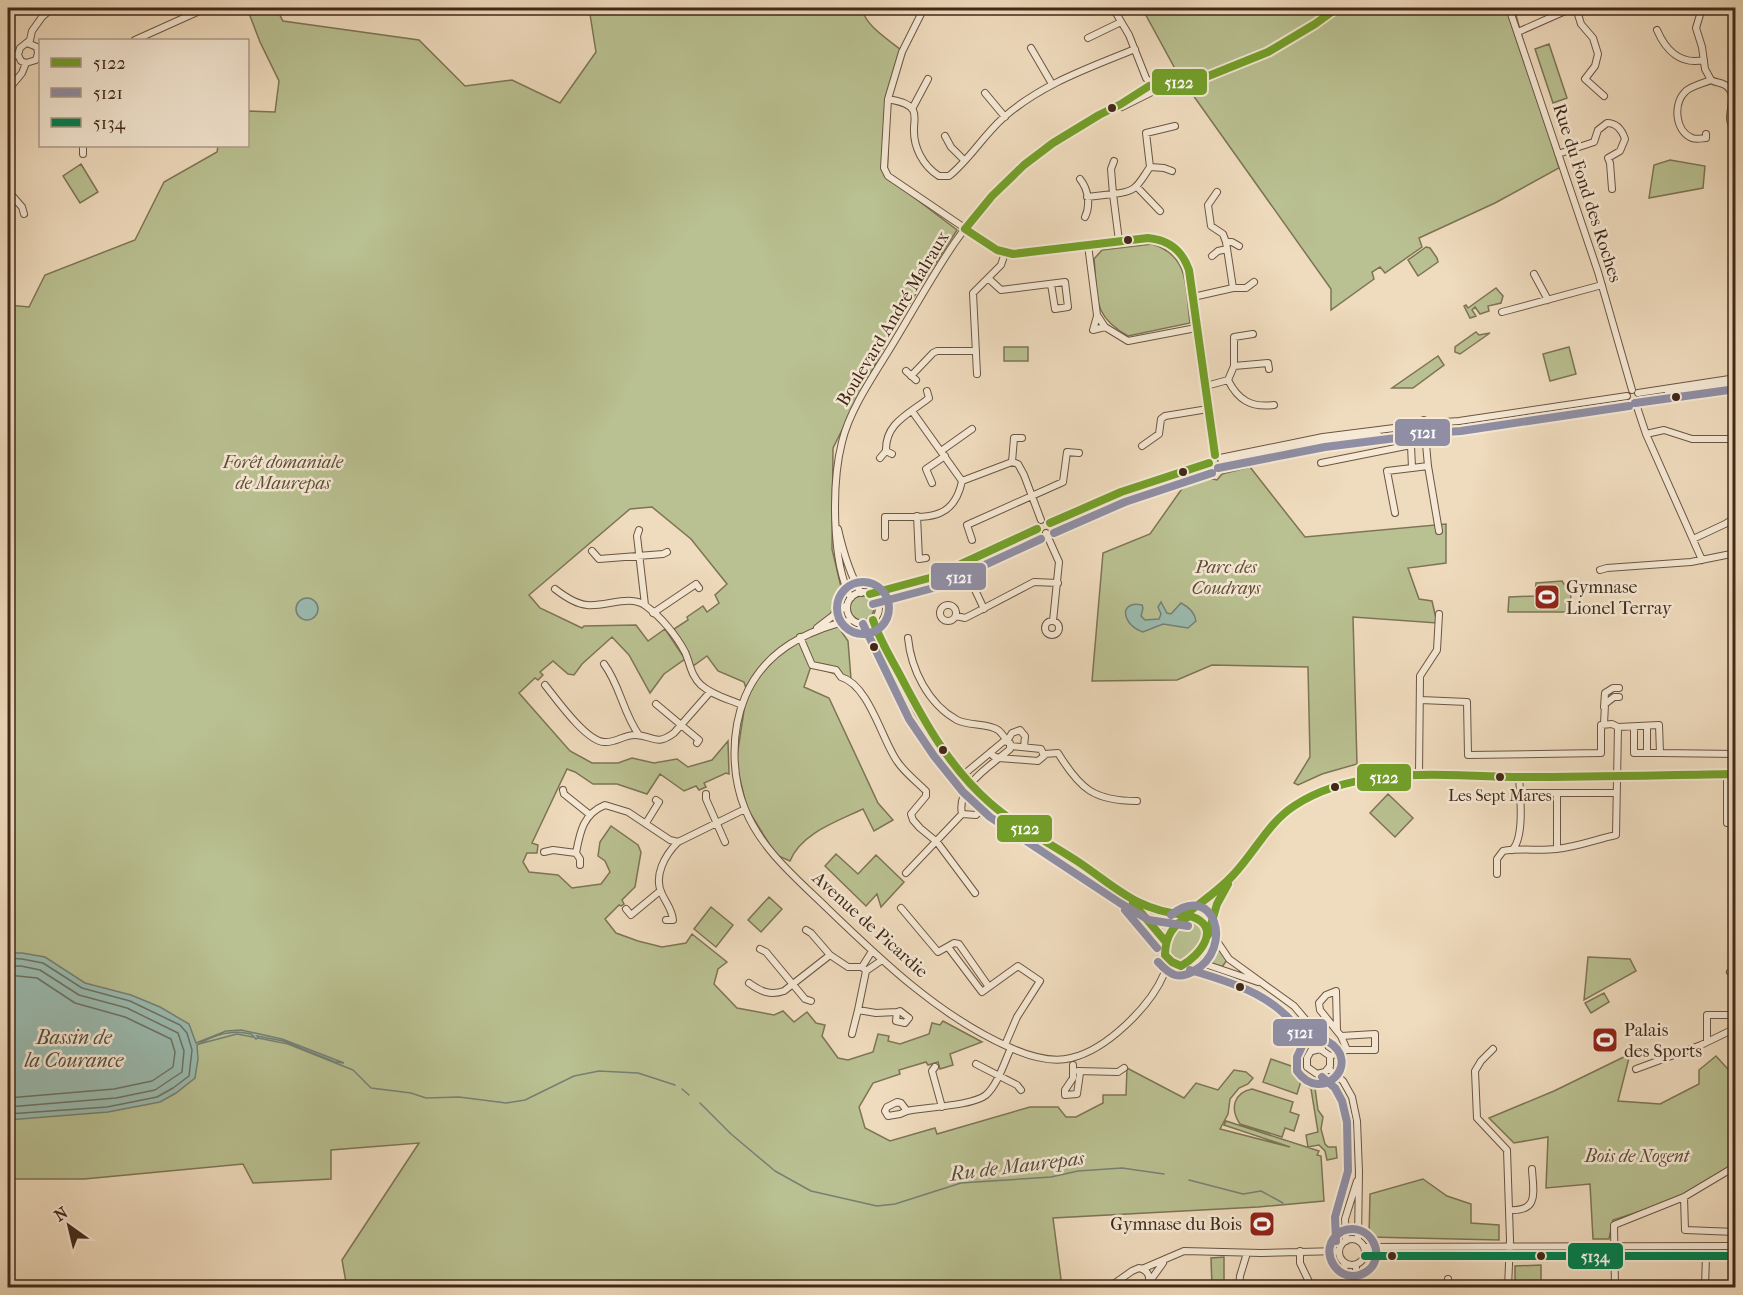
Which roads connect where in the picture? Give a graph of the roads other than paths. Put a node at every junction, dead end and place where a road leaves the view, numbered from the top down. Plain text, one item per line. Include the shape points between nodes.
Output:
1 (52, 8) edge
2 (206, 8) edge
3 (924, 8) edge
4 (1113, 8) edge
5 (1337, 8) edge
6 (1509, 8) edge
7 (1574, 8) edge
8 (1702, 8) edge
9 (1121, 22) junction
10 (1657, 30) dead end
11 (1518, 32) junction
12 (1088, 38) dead end
13 (137, 39) edge
14 (27, 43) junction
15 (1032, 48) dead end
16 (1135, 49) junction
17 (8, 55) edge
18 (18, 55) junction
19 (1704, 60) junction
20 (38, 62) edge
21 (26, 63) junction
22 (928, 80) dead end
23 (1711, 80) junction
24 (1052, 84) junction
25 (1150, 89) junction
26 (8, 90) edge
27 (985, 93) dead end
28 (1604, 96) dead end
29 (888, 99) junction
30 (912, 109) junction
31 (1005, 117) junction
32 (1175, 126) dead end
33 (1736, 133) edge
34 (1706, 134) dead end
35 (945, 136) dead end
36 (82, 147) edge
37 (83, 154) dead end
38 (1558, 154) junction
39 (964, 160) junction
40 (1114, 161) dead end
41 (1150, 167) junction
42 (1172, 171) dead end
43 (1080, 179) dead end
44 (1137, 186) junction
45 (1612, 189) dead end
46 (8, 191) edge
47 (1217, 192) dead end
48 (1113, 194) junction
49 (1087, 197) junction
50 (1160, 211) dead end
51 (24, 214) dead end
52 (1085, 218) dead end
53 (965, 229) junction
54 (1119, 241) junction
55 (1088, 245) junction
56 (1227, 246) junction
57 (1239, 246) dead end
58 (1005, 253) junction
59 (1212, 256) dead end
60 (1534, 274) dead end
61 (988, 278) junction
62 (1254, 282) dead end
63 (1051, 284) junction
64 (1602, 285) junction
65 (1233, 288) junction
66 (1193, 297) junction
67 (1548, 300) junction
68 (1503, 312) dead end
69 (1096, 315) junction
70 (8, 326) edge
71 (1105, 327) junction
72 (1196, 328) junction
73 (11, 333) dead end
74 (1253, 334) dead end
75 (976, 351) junction
76 (1234, 366) junction
77 (1269, 369) dead end
78 (977, 374) dead end
79 (911, 376) dead end
80 (1736, 378) edge
81 (1227, 380) junction
82 (1736, 383) edge
83 (1206, 386) junction
84 (1636, 395) junction
85 (930, 397) dead end
86 (1274, 405) dead end
87 (1208, 409) junction
88 (912, 411) junction
89 (1425, 428) junction
90 (972, 429) dead end
91 (1646, 434) junction
92 (1022, 438) dead end
93 (1736, 439) edge
94 (1142, 446) dead end
95 (943, 453) junction
96 (1079, 453) dead end
97 (880, 458) dead end
98 (1219, 459) junction
99 (1012, 462) junction
100 (1209, 463) junction
101 (1321, 463) dead end
102 (1428, 466) junction
103 (1412, 468) junction
104 (962, 482) junction
105 (932, 483) dead end
106 (1033, 497) junction
107 (1395, 513) dead end
108 (836, 516) junction
109 (917, 516) junction
110 (1736, 517) edge
111 (1041, 519) junction
112 (1050, 523) junction
113 (639, 530) dead end
114 (1037, 530) junction
115 (1439, 531) dead end
116 (1046, 533) junction
117 (885, 537) dead end
118 (1693, 538) junction
119 (972, 540) dead end
120 (592, 551) dead end
121 (667, 552) dead end
122 (1736, 553) edge
123 (640, 557) junction
124 (926, 558) dead end
125 (1702, 560) junction
126 (1600, 570) dead end
127 (933, 577) junction
128 (969, 577) dead end
129 (1058, 583) junction
130 (699, 588) dead end
131 (555, 589) dead end
132 (861, 593) junction
133 (870, 594) junction
134 (851, 598) junction
135 (645, 605) junction
136 (847, 605) junction
137 (878, 607) junction
138 (984, 609) junction
139 (653, 613) junction
140 (1439, 614) dead end
141 (956, 616) dead end
142 (852, 620) junction
143 (873, 620) junction
144 (1053, 621) dead end
145 (860, 624) junction
146 (810, 633) junction
147 (800, 637) junction
148 (908, 638) dead end
149 (604, 664) dead end
150 (897, 669) junction
151 (545, 685) dead end
152 (1619, 688) dead end
153 (710, 692) junction
154 (1619, 697) dead end
155 (1420, 700) junction
156 (656, 704) dead end
157 (742, 705) junction
158 (1604, 708) junction
159 (631, 724) junction
160 (1604, 724) junction
161 (681, 725) junction
162 (1647, 726) junction
163 (1618, 727) junction
164 (1634, 727) junction
165 (624, 735) junction
166 (639, 735) junction
167 (697, 742) dead end
168 (1009, 743) junction
169 (1024, 747) junction
170 (992, 751) junction
171 (1647, 753) junction
172 (1660, 753) junction
173 (1044, 754) junction
174 (1736, 754) edge
175 (999, 758) junction
176 (1736, 774) edge
177 (1419, 775) junction
178 (1617, 775) junction
179 (1727, 775) junction
180 (962, 776) junction
181 (1519, 777) junction
182 (970, 784) junction
183 (563, 790) dead end
184 (1520, 793) junction
185 (1557, 793) junction
186 (1616, 793) junction
187 (706, 794) dead end
188 (656, 800) dead end
189 (1137, 801) dead end
190 (989, 802) junction
191 (745, 809) junction
192 (1727, 809) junction
193 (1736, 809) edge
194 (589, 814) junction
195 (962, 814) junction
196 (717, 822) junction
197 (646, 823) junction
198 (1736, 823) edge
199 (678, 842) junction
200 (725, 842) dead end
201 (937, 842) junction
202 (1557, 849) junction
203 (1512, 850) junction
204 (544, 852) dead end
205 (576, 853) junction
206 (580, 865) dead end
207 (906, 873) dead end
208 (1497, 874) dead end
209 (1234, 875) junction
210 (660, 891) junction
211 (975, 893) dead end
212 (1125, 894) junction
213 (902, 908) dead end
214 (626, 909) dead end
215 (1186, 916) junction
216 (666, 920) dead end
217 (806, 930) dead end
218 (1208, 930) junction
219 (1165, 941) junction
220 (760, 949) dead end
221 (872, 951) junction
222 (830, 955) junction
223 (1165, 955) junction
224 (882, 960) junction
225 (1193, 960) junction
226 (1181, 966) junction
227 (864, 969) junction
228 (1165, 972) junction
229 (749, 983) dead end
230 (1263, 984) junction
231 (792, 985) junction
232 (811, 1001) dead end
233 (858, 1010) junction
234 (897, 1012) dead end
235 (1736, 1015) edge
236 (1736, 1028) edge
237 (1339, 1033) junction
238 (852, 1034) dead end
239 (1317, 1040) junction
240 (1707, 1041) junction
241 (1008, 1047) junction
242 (1322, 1049) junction
243 (1493, 1049) dead end
244 (1347, 1050) junction
245 (1312, 1051) junction
246 (1330, 1056) junction
247 (1072, 1062) junction
248 (976, 1064) dead end
249 (935, 1067) dead end
250 (1124, 1068) dead end
251 (1329, 1069) junction
252 (1636, 1069) dead end
253 (1080, 1073) junction
254 (998, 1075) junction
255 (1021, 1090) dead end
256 (942, 1107) junction
257 (907, 1111) dead end
258 (1736, 1166) edge
259 (1532, 1169) dead end
260 (1359, 1172) junction
261 (1684, 1197) junction
262 (1509, 1210) junction
263 (1736, 1232) edge
264 (1346, 1240) junction
265 (1358, 1240) junction
266 (1736, 1246) edge
267 (1365, 1247) junction
268 (1509, 1247) junction
269 (1300, 1251) junction
270 (1339, 1251) junction
271 (1615, 1251) junction
272 (1247, 1253) junction
273 (1509, 1255) junction
274 (1706, 1255) junction
275 (1365, 1256) junction
276 (1736, 1256) edge
277 (1170, 1257) junction
278 (1344, 1262) junction
279 (1356, 1264) junction
280 (1142, 1269) junction
281 (1129, 1274) junction
282 (1448, 1280) dead end
283 (1148, 1285) edge
284 (1108, 1287) edge
285 (1113, 1287) edge
286 (1130, 1287) edge
287 (1239, 1287) edge
288 (1312, 1287) edge
289 (1346, 1287) edge
290 (1356, 1287) edge
291 (1448, 1287) edge
292 (1508, 1287) edge
293 (1615, 1287) edge
294 (1705, 1287) edge

1 - 14 street
2 - 13 street
3 - 29 street via 902,52
4 - 9 street
5 - 25 street, Boulevard André Malraux via 1268,52 1174,88
6 - 11 street, Rue du Fond des Roches
7 - 11 street
7 - 28 street via 1597,47 1597,61 1586,79
8 - 19 street via 1696,28
9 - 12 street
9 - 16 street
10 - 19 street via 1665,45 1679,57 1693,62
11 - 38 street, Rue du Fond des Roches
14 - 18 street
14 - 20 street via 37,47
15 - 24 street
16 - 24 street
16 - 25 street
17 - 18 street
18 - 21 street
19 - 23 street
20 - 21 street
21 - 26 street
22 - 30 street
23 - 33 street via 1728,88 1732,101 1730,120
23 - 34 street via 1686,90 1679,103 1677,121 1695,139 1706,138
24 - 31 street
25 - 53 street, Boulevard André Malraux via 1053,143 992,196
27 - 31 street
29 - 30 street
29 - 53 street via 884,168 888,176
30 - 39 street via 916,147 934,172 949,176
31 - 39 street
32 - 41 street via 1146,133
35 - 39 street
36 - 37 street
38 - 45 street via 1594,142 1598,130 1607,123 1616,125 1625,139 1620,151 1608,159
38 - 64 street, Rue du Fond des Roches
40 - 48 street
41 - 42 street
41 - 44 street
43 - 49 street
44 - 48 street via 1129,192
44 - 50 street
46 - 51 street
47 - 56 street via 1208,205 1211,226 1223,234
48 - 49 street
48 - 54 street
49 - 52 street
53 - 58 street
53 - 108 street, Boulevard André Malraux via 857,405 842,441
54 - 55 street
54 - 66 street via 1156,238 1175,246 1187,263
55 - 58 street
55 - 69 street
56 - 57 street via 1232,242
56 - 59 street
56 - 65 street
58 - 61 street
60 - 67 street
61 - 63 street via 1001,290
61 - 75 street via 973,293
62 - 65 street via 1246,288
63 - 63 street via 1065,282 1068,307 1055,309
64 - 67 street
64 - 84 street, Rue du Fond des Roches
65 - 66 street
66 - 72 street
67 - 68 street
69 - 71 street
69 - 71 street via 1093,330
70 - 73 street
71 - 72 street via 1128,341
72 - 83 street
74 - 76 street via 1234,337
75 - 78 street
75 - 79 street via 933,353
76 - 77 street via 1268,363
76 - 81 street
80 - 84 street
81 - 83 street
81 - 86 street via 1248,404
82 - 84 street
83 - 87 street
84 - 89 street via 1630,401 1627,396
84 - 91 street, Rue du Fond des Roches
85 - 88 street
87 - 94 street via 1165,416 1159,434
87 - 98 street
88 - 95 street
88 - 97 street via 892,426 887,434 889,452
89 - 98 street
89 - 102 street
90 - 95 street
91 - 93 street via 1664,430 1692,439
91 - 118 street, Rue du Fond des Roches
92 - 99 street via 1014,438
95 - 104 street
95 - 105 street via 926,469
96 - 106 street via 1067,452 1063,482
98 - 100 street via 1210,457
98 - 100 street via 1216,468
99 - 104 street
99 - 106 street via 1018,464
100 - 112 street via 1121,492
101 - 103 street via 1411,445
102 - 103 street
102 - 115 street
103 - 107 street via 1387,471
104 - 109 street via 948,510
106 - 111 street
106 - 119 street via 965,522
108 - 132 street, Boulevard André Malraux via 844,555
108 - 134 street, Boulevard André Malraux via 842,575
109 - 117 street via 885,517
109 - 124 street via 919,559
110 - 118 street
111 - 112 street
111 - 114 street
112 - 116 street
113 - 123 street
114 - 116 street
114 - 127 street
116 - 129 street via 1059,562
118 - 125 street, Rue du Fond des Roches
120 - 123 street via 598,559
121 - 123 street
122 - 125 street
123 - 135 street
125 - 126 street
127 - 133 street
127 - 137 street via 886,598
128 - 138 street
129 - 138 street via 1034,582
129 - 144 street
130 - 139 street via 696,584
131 - 135 street via 585,605 622,601
132 - 133 street
132 - 134 street
133 - 137 street
134 - 136 street
135 - 139 street
136 - 142 street
136 - 146 street, Avenue de Picardie
137 - 143 street
138 - 141 street via 965,618
139 - 153 street via 676,636 694,677
140 - 155 street via 1437,650 1420,676
142 - 145 street
142 - 146 street, Avenue de Picardie
143 - 145 street
143 - 150 street
145 - 150 street
146 - 147 street, Avenue de Picardie
147 - 157 street, Avenue de Picardie via 770,659 756,676
147 - 201 street via 812,665 836,670 865,698 897,762 926,791 911,814
148 - 168 street via 910,656 933,699 957,720 998,729
149 - 159 street
150 - 180 street via 930,732
151 - 165 street via 592,738 606,742
152 - 158 street via 1605,693
153 - 157 street
153 - 161 street
154 - 158 street via 1609,700
155 - 160 street via 1467,702 1468,755 1601,753
155 - 177 street
156 - 161 street
157 - 191 street, Avenue de Picardie via 735,762
158 - 160 street
159 - 165 street
159 - 166 street
160 - 163 street
161 - 166 street via 662,739
161 - 167 street
162 - 164 street
162 - 171 street
162 - 172 street via 1659,725
163 - 164 street
163 - 178 street
164 - 171 street via 1634,753
165 - 166 street
168 - 169 street
168 - 169 street via 1012,733 1020,730 1025,736
168 - 170 street
168 - 175 street
169 - 173 street via 1041,749
170 - 175 street
170 - 180 street
171 - 172 street
172 - 174 street
173 - 175 street via 1038,761
173 - 189 street via 1058,753 1077,780 1094,794 1116,801
175 - 182 street
176 - 179 street
177 - 181 street
177 - 209 street via 1351,781 1311,796 1293,806 1265,833
178 - 179 street
178 - 181 street
178 - 186 street
179 - 192 street
180 - 182 street
181 - 184 street
182 - 190 street
182 - 195 street via 960,805
183 - 194 street
184 - 185 street
184 - 203 street via 1519,834
185 - 186 street
185 - 202 street
186 - 202 street via 1616,835
187 - 196 street
188 - 197 street via 659,802
190 - 195 street via 976,815
190 - 212 street
191 - 196 street
191 - 221 street, Avenue de Picardie via 776,858
192 - 193 street
192 - 198 street via 1727,823
194 - 197 street via 605,805
194 - 205 street
195 - 201 street
196 - 199 street
196 - 200 street
197 - 199 street
199 - 210 street via 662,864
201 - 207 street
201 - 211 street
202 - 203 street
203 - 208 street via 1503,851 1497,859
204 - 205 street
205 - 206 street
209 - 215 street
209 - 218 street
210 - 214 street via 631,915
210 - 216 street via 672,912 673,920
212 - 215 street via 1153,910
212 - 219 street
213 - 241 street via 938,952 958,944 989,987 1018,966 1040,981 1017,1017
215 - 218 street via 1202,920
215 - 219 street
217 - 222 street
218 - 225 street
218 - 230 street via 1230,959
219 - 223 street
220 - 231 street
221 - 224 street, Avenue de Picardie
221 - 227 street
222 - 227 street via 848,967
222 - 231 street
223 - 226 street
223 - 228 street
224 - 227 street
224 - 241 street, Avenue de Picardie via 965,1024
225 - 226 street
225 - 230 street
226 - 228 street
227 - 233 street
228 - 247 street, Avenue de Picardie via 1128,1025
229 - 231 street via 777,994
230 - 239 street via 1294,1006
231 - 232 street
233 - 234 street
233 - 238 street
235 - 240 street via 1707,1016
236 - 240 street
237 - 237 street via 1337,1011 1336,991 1319,1003 1320,1010
237 - 244 street
237 - 244 street via 1375,1034 1375,1050
239 - 242 street
239 - 245 street
240 - 252 street
241 - 247 street, Avenue de Picardie via 1040,1059
241 - 254 street
242 - 245 street
242 - 246 street
243 - 262 street via 1475,1071 1477,1118 1507,1150
244 - 246 street
245 - 251 street via 1306,1062 1310,1070 1317,1074
246 - 251 street
247 - 253 street
247 - 253 street via 1073,1078 1065,1095 1077,1094
248 - 254 street
249 - 256 street via 932,1071
250 - 253 street via 1118,1072
251 - 260 street via 1352,1097
254 - 255 street
254 - 256 street via 986,1095
256 - 257 street
258 - 261 street
259 - 262 street via 1534,1198 1523,1210
260 - 264 street via 1345,1219
260 - 265 street
261 - 263 street via 1685,1230
261 - 271 street via 1614,1225
262 - 268 street
264 - 265 street
264 - 270 street
265 - 267 street
266 - 271 street
267 - 268 street
267 - 275 street
268 - 271 street
268 - 273 street
269 - 270 street
269 - 272 street
269 - 288 street via 1300,1263
270 - 278 street
271 - 273 street
271 - 274 street
271 - 293 street
272 - 277 street via 1185,1251
272 - 287 street
273 - 275 street
273 - 292 street
274 - 276 street
274 - 294 street
275 - 279 street
277 - 280 street
277 - 283 street
278 - 279 street
278 - 289 street
279 - 290 street
280 - 281 street
280 - 283 street
281 - 284 street
281 - 286 street
282 - 291 street
285 - 286 street

